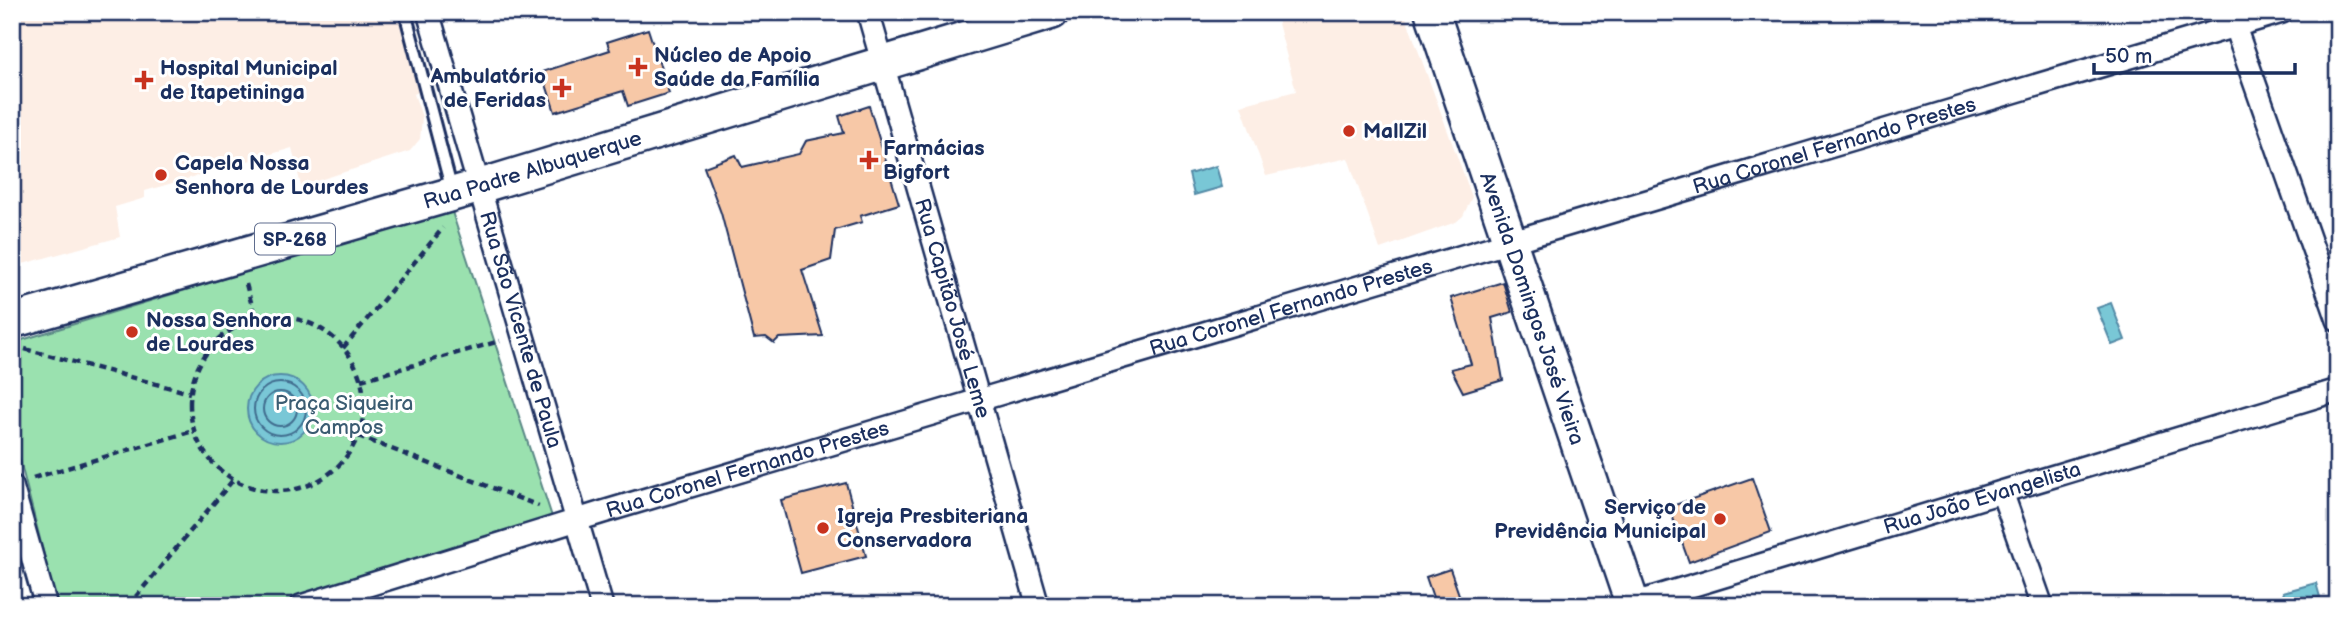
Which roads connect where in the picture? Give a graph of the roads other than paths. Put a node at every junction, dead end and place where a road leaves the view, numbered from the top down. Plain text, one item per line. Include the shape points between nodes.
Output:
1 (405, 12) edge
2 (428, 12) edge
3 (868, 12) edge
4 (1052, 12) edge
5 (1432, 12) edge
6 (2282, 12) edge
7 (2235, 27) junction
8 (883, 63) junction
9 (457, 192) junction
10 (1508, 241) junction
11 (2338, 320) edge
12 (12, 321) edge
13 (2338, 390) edge
14 (980, 402) junction
15 (19, 483) edge
16 (2002, 492) junction
17 (576, 520) junction
18 (1630, 605) edge
19 (47, 606) edge
20 (301, 606) edge
21 (602, 606) edge
22 (1038, 606) edge
23 (2042, 606) edge

1 - 9 lane
2 - 9 street, Rua São Vicente de Paula
3 - 8 street, Rua Capitão José Leme
4 - 8 main road, Rua Padre Albuquerque / SP-268
5 - 10 main road, Avenida Domingos José Vieira
6 - 7 street, Rua Coronel Fernando Prestes
7 - 10 street, Rua Coronel Fernando Prestes
7 - 11 street
8 - 9 main road, Rua Padre Albuquerque / SP-268
8 - 14 street, Rua Capitão José Leme
9 - 12 main road, Rua Padre Albuquerque / SP-268
9 - 17 street, Rua São Vicente de Paula via 522,335
10 - 14 street, Rua Coronel Fernando Prestes
10 - 18 main road, Avenida Domingos José Vieira
13 - 16 street, Rua João Evangelista
14 - 17 street, Rua Coronel Fernando Prestes
14 - 22 street, Rua Capitão José Leme
15 - 19 street
16 - 18 street, Rua João Evangelista
16 - 23 street
17 - 20 street, Rua Coronel Fernando Prestes
17 - 21 street, Rua São Vicente de Paula

